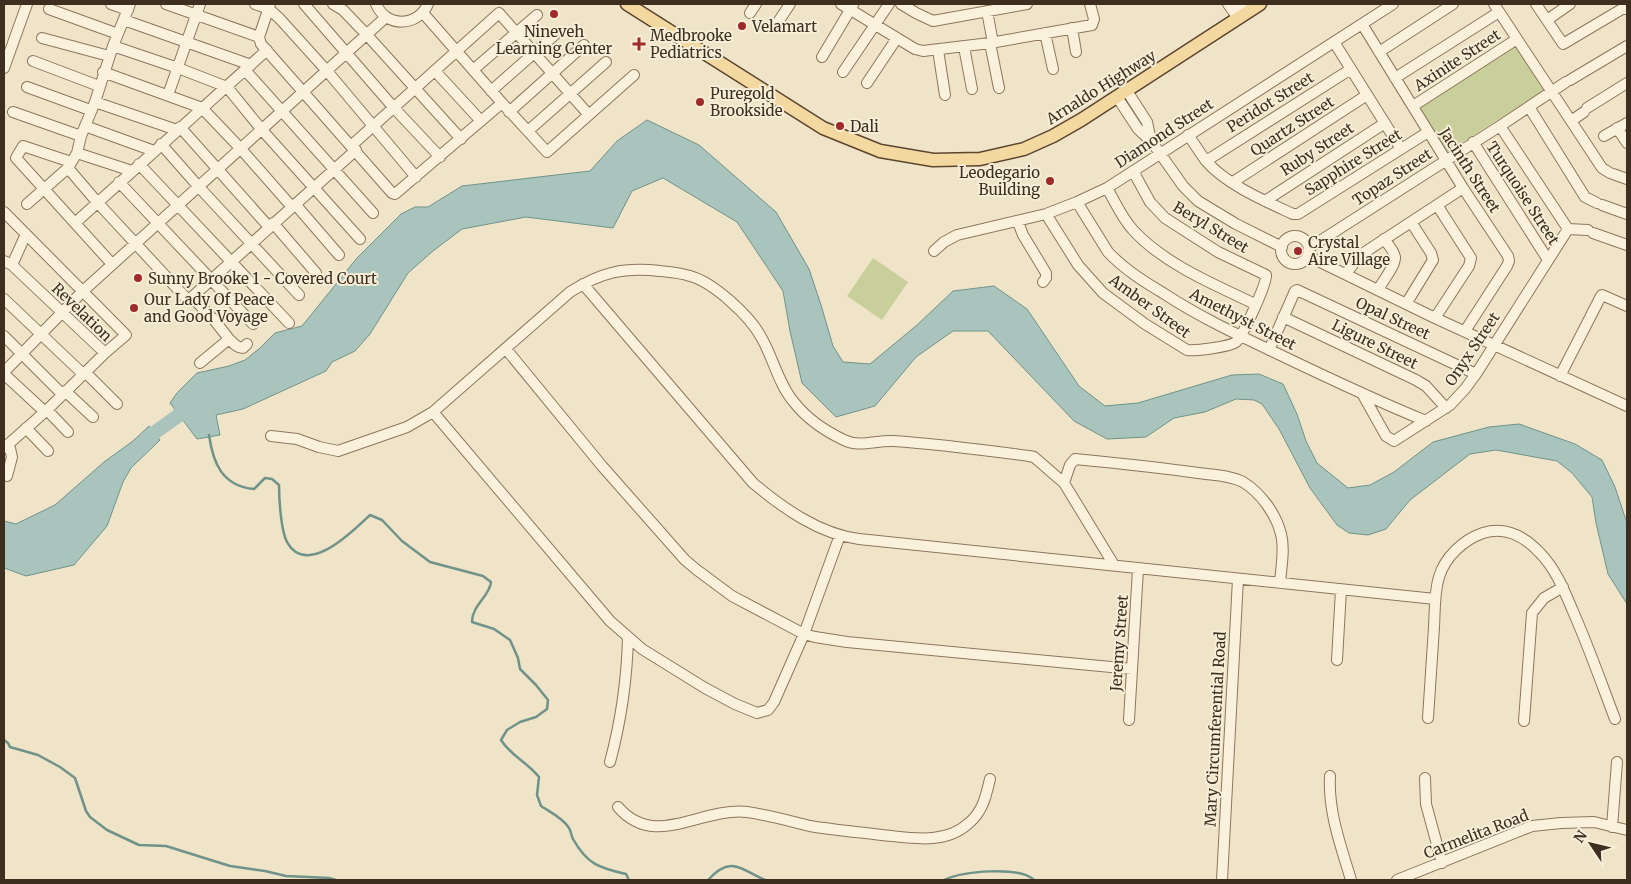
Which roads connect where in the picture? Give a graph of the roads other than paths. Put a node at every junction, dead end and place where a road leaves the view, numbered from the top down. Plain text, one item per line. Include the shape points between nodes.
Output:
1 (27, 4) edge
2 (111, 4) edge
3 (166, 4) edge
4 (200, 4) edge
5 (255, 4) edge
6 (304, 4) edge
7 (333, 4) edge
8 (376, 4) edge
9 (618, 4) edge
10 (626, 4) edge
11 (756, 4) edge
12 (790, 4) edge
13 (889, 4) edge
14 (901, 4) edge
15 (1027, 4) edge
16 (1090, 4) edge
17 (1228, 4) edge
18 (1260, 4) edge
19 (1393, 4) edge
20 (1453, 4) edge
21 (1536, 4) edge
22 (1570, 4) edge
23 (269, 6) edge
24 (849, 6) edge
25 (426, 8) edge
26 (1497, 8) edge
27 (50, 9) dead end
28 (1627, 9) edge
29 (127, 11) edge
30 (987, 11) junction
31 (1241, 12) edge
32 (750, 13) dead end
33 (537, 14) dead end
34 (197, 15) junction
35 (386, 18) junction
36 (1547, 20) junction
37 (875, 24) junction
38 (1362, 24) junction
39 (774, 28) dead end
40 (1072, 28) junction
41 (558, 32) dead end
42 (516, 33) junction
43 (1045, 33) junction
44 (118, 34) junction
45 (367, 35) junction
46 (676, 36) junction
47 (259, 37) junction
48 (42, 38) dead end
49 (897, 38) junction
50 (1517, 39) junction
51 (187, 42) junction
52 (1334, 42) junction
53 (991, 43) junction
54 (584, 45) dead end
55 (113, 46) junction
56 (1627, 46) edge
57 (964, 47) junction
58 (267, 50) junction
59 (938, 50) junction
60 (457, 51) junction
61 (1076, 52) dead end
62 (1379, 52) junction
63 (346, 54) junction
64 (534, 54) junction
65 (109, 56) junction
66 (822, 57) dead end
67 (33, 60) dead end
68 (606, 62) dead end
69 (4, 68) edge
70 (178, 68) junction
71 (248, 68) junction
72 (1053, 69) dead end
73 (1351, 69) junction
74 (473, 70) junction
75 (327, 71) junction
76 (435, 71) junction
77 (104, 72) junction
78 (844, 72) dead end
79 (553, 74) junction
80 (634, 75) dead end
81 (1395, 78) junction
82 (1627, 83) edge
83 (867, 84) dead end
84 (99, 86) junction
85 (27, 87) dead end
86 (226, 87) junction
87 (999, 88) dead end
88 (415, 89) junction
89 (972, 89) dead end
90 (305, 91) junction
91 (491, 91) junction
92 (1552, 92) junction
93 (571, 94) junction
94 (1122, 94) junction
95 (168, 95) junction
96 (945, 95) dead end
97 (1367, 95) junction
98 (502, 103) junction
99 (92, 106) junction
100 (1413, 106) junction
101 (1529, 107) junction
102 (202, 108) junction
103 (394, 108) junction
104 (13, 112) dead end
105 (283, 112) junction
106 (509, 112) junction
107 (588, 115) junction
108 (482, 121) junction
109 (1571, 121) junction
110 (1385, 122) junction
111 (1627, 122) edge
112 (1500, 126) junction
113 (373, 127) junction
114 (178, 128) junction
115 (1617, 128) junction
116 (262, 130) junction
117 (83, 131) junction
118 (528, 131) junction
119 (1428, 132) junction
120 (1188, 135) junction
121 (461, 139) junction
122 (1472, 142) junction
123 (1627, 143) edge
124 (354, 147) junction
125 (1589, 147) junction
126 (157, 148) junction
127 (241, 148) junction
128 (1402, 149) junction
129 (76, 153) junction
130 (1160, 153) junction
131 (440, 157) junction
132 (1446, 160) junction
133 (1206, 161) junction
134 (70, 165) junction
135 (136, 167) junction
136 (334, 168) junction
137 (218, 169) junction
138 (1133, 171) junction
139 (416, 177) junction
140 (1627, 179) edge
141 (119, 182) junction
142 (1233, 182) junction
143 (198, 186) junction
144 (44, 188) junction
145 (313, 188) junction
146 (1107, 188) junction
147 (1463, 188) junction
148 (1265, 201) junction
149 (97, 202) junction
150 (1077, 202) junction
151 (27, 204) dead end
152 (178, 204) junction
153 (1437, 205) junction
154 (293, 206) junction
155 (4, 212) edge
156 (373, 213) dead end
157 (1046, 214) junction
158 (1627, 214) edge
159 (74, 222) junction
160 (1018, 222) junction
161 (1412, 222) junction
162 (157, 223) junction
163 (271, 225) junction
164 (1568, 229) junction
165 (26, 234) junction
166 (1384, 239) junction
167 (360, 240) dead end
168 (251, 242) junction
169 (135, 243) junction
170 (1627, 245) edge
171 (1282, 247) junction
172 (934, 251) dead end
173 (1309, 252) junction
174 (339, 256) dead end
175 (1548, 260) junction
176 (231, 261) junction
177 (8, 263) edge
178 (112, 264) junction
179 (316, 272) dead end
180 (1346, 274) junction
181 (210, 280) junction
182 (1043, 282) dead end
183 (583, 284) junction
184 (1378, 290) junction
185 (83, 291) junction
186 (299, 295) dead end
187 (192, 297) junction
188 (4, 299) edge
189 (1255, 304) junction
190 (1406, 304) junction
191 (1627, 306) edge
192 (61, 312) junction
193 (1283, 317) junction
194 (1435, 318) junction
195 (289, 323) dead end
196 (253, 324) dead end
197 (1465, 331) junction
198 (40, 333) junction
199 (4, 336) edge
200 (1240, 336) junction
201 (229, 339) junction
202 (247, 344) dead end
203 (1494, 344) junction
204 (506, 349) junction
205 (1269, 350) junction
206 (22, 353) junction
207 (105, 354) junction
208 (200, 363) dead end
209 (4, 373) edge
210 (84, 373) junction
211 (1476, 374) junction
212 (1560, 376) junction
213 (64, 392) junction
214 (1363, 395) junction
215 (117, 404) dead end
216 (1627, 406) edge
217 (1446, 408) junction
218 (46, 411) junction
219 (433, 412) junction
220 (93, 417) dead end
221 (1426, 421) junction
222 (26, 428) junction
223 (68, 432) dead end
224 (271, 436) dead end
225 (6, 446) edge
226 (48, 451) dead end
227 (7, 476) dead end
228 (1064, 483) junction
229 (840, 535) junction
230 (1114, 565) junction
231 (1138, 569) junction
232 (1238, 579) junction
233 (1280, 584) junction
234 (1563, 587) junction
235 (1341, 590) junction
236 (1435, 599) junction
237 (804, 634) junction
238 (628, 637) junction
239 (1337, 660) dead end
240 (1132, 669) junction
241 (1428, 718) dead end
242 (1615, 719) dead end
243 (1129, 720) dead end
244 (1524, 721) dead end
245 (610, 762) dead end
246 (1617, 762) dead end
247 (1330, 776) dead end
248 (1425, 778) dead end
249 (990, 779) dead end
250 (618, 806) dead end
251 (1612, 826) junction
252 (1627, 830) edge
253 (1442, 863) junction
254 (1222, 880) edge
255 (1351, 880) edge
256 (1397, 880) edge

1 - 69 street
2 - 29 street
3 - 34 street
4 - 34 street
5 - 23 street
6 - 63 street
7 - 45 street
8 - 35 street
9 - 46 main road, Arnaldo Highway
10 - 46 main road, Arnaldo Highway
11 - 32 street
12 - 39 street
13 - 37 street
14 - 30 street via 933,20
15 - 30 street
16 - 40 street via 1092,25
17 - 31 street
18 - 31 main road, Arnaldo Highway
19 - 38 street, Diamond Street
20 - 62 street
21 - 36 street
22 - 36 street
23 - 47 street
23 - 75 street
24 - 37 street
24 - 66 street
25 - 35 street via 410,21
25 - 60 street
26 - 50 street
26 - 81 street
27 - 44 street
28 - 36 street via 1563,44
29 - 44 street
29 - 51 street
30 - 53 street
31 - 94 main road, Arnaldo Highway
33 - 42 street
34 - 47 street
34 - 51 street
35 - 45 street
37 - 49 street
37 - 78 street
38 - 52 street, Diamond Street
38 - 62 street, Jacinth Street
40 - 43 street
40 - 61 street
41 - 64 street
42 - 60 street via 499,12
42 - 64 street
42 - 74 street
43 - 53 street
43 - 72 street
44 - 55 street
45 - 63 street
45 - 88 street
46 - 94 main road, Arnaldo Highway via 822,128 880,151 932,160 980,158 1024,149 1053,136
47 - 58 street
48 - 65 street
49 - 59 street via 919,51
49 - 83 street
50 - 92 street
50 - 100 street, Axinite Street
51 - 70 street
51 - 71 street
52 - 73 street
52 - 120 street, Diamond Street
53 - 57 street
53 - 87 street
54 - 79 street
55 - 65 street
55 - 70 street
56 - 92 street, Topaz Street
57 - 59 street
57 - 89 street
58 - 71 street
58 - 90 street
59 - 96 street
60 - 74 street
60 - 76 street
62 - 81 street, Jacinth Street
63 - 75 street
63 - 103 street
64 - 79 street
64 - 91 street
65 - 77 street
67 - 84 street
68 - 93 street
70 - 86 street
70 - 95 street
71 - 86 street
71 - 105 street
73 - 97 street
73 - 133 street, Peridot Street
74 - 91 street
75 - 90 street
75 - 113 street
76 - 88 street
76 - 108 street
77 - 84 street
77 - 95 street
79 - 93 street
79 - 106 street
80 - 107 street
81 - 100 street, Jacinth Street
82 - 109 street
84 - 99 street
85 - 99 street
86 - 102 street
86 - 116 street
88 - 103 street
88 - 121 street
90 - 105 street
90 - 124 street
91 - 98 street
92 - 101 street, Topaz Street
92 - 109 street
93 - 107 street
93 - 118 street
94 - 130 street via 1147,122 1152,142
95 - 102 street
97 - 110 street
97 - 142 street, Quartz Street
98 - 106 street
98 - 108 street
99 - 114 street
99 - 117 street
100 - 119 street, Jacinth Street
101 - 112 street, Topaz Street
101 - 158 street via 1585,197
102 - 114 street
102 - 127 street
103 - 113 street
103 - 131 street
104 - 117 street
105 - 116 street
105 - 136 street
106 - 118 street
107 - 118 street via 547,152
108 - 121 street
109 - 125 street
110 - 128 street
110 - 148 street, Ruby Street
111 - 115 street
112 - 122 street, Topaz Street
112 - 164 street
113 - 124 street
113 - 139 street
114 - 126 street
114 - 137 street
115 - 123 street
115 - 125 street
116 - 127 street
116 - 145 street
117 - 126 street
117 - 129 street
119 - 128 street, Sapphire Street
119 - 132 street, Jacinth Street
120 - 130 street, Diamond Street
120 - 133 street
121 - 131 street
122 - 132 street, Topaz Street
122 - 175 street, Turquoise Street
124 - 136 street
124 - 139 street via 392,193 398,193
125 - 140 street via 1602,168
126 - 135 street
126 - 143 street
127 - 137 street
127 - 154 street
128 - 148 street, Sapphire Street via 1303,212 1293,214
129 - 134 street
129 - 135 street
130 - 138 street, Diamond Street
130 - 171 street via 1183,186 1198,200
131 - 139 street
132 - 147 street, Jacinth Street
132 - 173 street, Topaz Street
133 - 142 street
134 - 144 street
134 - 144 street via 22,146 16,159
134 - 149 street
135 - 141 street
135 - 152 street
136 - 145 street
136 - 156 street
137 - 143 street
137 - 163 street
138 - 146 street, Diamond Street
138 - 189 street, Beryl Street via 1150,202 1165,218 1218,252 1266,275
141 - 149 street
141 - 162 street
142 - 148 street
143 - 152 street
143 - 168 street
144 - 151 street
144 - 159 street
145 - 154 street
145 - 167 street
146 - 150 street, Diamond Street
146 - 189 street via 1132,229 1147,244 1191,273
147 - 153 street
147 - 197 street, Jacinth Street via 1509,261
149 - 159 street
149 - 169 street
150 - 157 street, Diamond Street
150 - 200 street, Amethyst Street via 1108,252 1121,264 1186,308
152 - 162 street
152 - 176 street
153 - 161 street
153 - 194 street via 1471,258 1470,266
154 - 163 street
154 - 174 street
155 - 165 street
157 - 160 street, Diamond Street
157 - 200 street, Amber Street via 1078,264 1104,293 1180,347 1194,351 1234,343
159 - 178 street
160 - 172 street, Diamond Street via 957,235
160 - 182 street via 1046,273
161 - 166 street
161 - 190 street via 1433,260
162 - 169 street
162 - 181 street
163 - 168 street
163 - 179 street
164 - 170 street via 1590,231
164 - 175 street, Onyx Street
165 - 177 street
165 - 185 street
166 - 180 street via 1358,256
166 - 184 street via 1395,257
168 - 176 street
168 - 186 street
169 - 178 street
169 - 187 street via 186,298
171 - 173 street via 1287,239 1296,237 1305,240
171 - 173 street via 1285,260 1293,264 1302,262
173 - 180 street
175 - 203 street, Onyx Street
176 - 181 street
176 - 195 street
177 - 192 street, Revelation
178 - 185 street
180 - 184 street
181 - 187 street
181 - 196 street
183 - 204 street
183 - 228 street via 611,273 630,270 692,276 722,294 743,313 761,336 792,400 810,419 836,436 859,444 894,441 1029,456
183 - 229 street via 753,483 807,521
184 - 190 street
185 - 192 street
185 - 207 street via 126,335
187 - 201 street
188 - 198 street
189 - 200 street
190 - 194 street
191 - 212 street via 1601,296
192 - 198 street
192 - 207 street, Revelation
193 - 205 street
193 - 211 street, Opal Street via 1297,290
193 - 217 street, Ligure Street via 1416,380
194 - 197 street
197 - 203 street
198 - 206 street
198 - 210 street
199 - 206 street
200 - 205 street, Amethyst Street
201 - 202 street via 241,348
201 - 208 street
203 - 211 street, Onyx Street
203 - 212 street
204 - 219 street
204 - 237 street via 685,560 732,596
205 - 214 street, Amethyst Street
206 - 209 street
206 - 213 street
207 - 210 street, Revelation
209 - 218 street
210 - 213 street, Revelation
210 - 215 street
211 - 217 street, Onyx Street
212 - 216 street
213 - 218 street, Revelation
213 - 220 street
214 - 221 street, Amethyst Street
214 - 221 street, Onyx Street via 1386,436 1394,441
217 - 221 street, Onyx Street
218 - 222 street, Revelation
218 - 223 street
219 - 224 street via 401,430 338,451 288,437
219 - 238 street via 600,610
222 - 225 street, Revelation
222 - 226 street
225 - 227 street via 12,457
228 - 230 street
228 - 233 street via 1075,458 1236,479 1256,493 1268,507 1282,534
229 - 230 street
229 - 237 street
230 - 231 street
231 - 232 street
231 - 240 street, Jeremy Street
232 - 233 street
232 - 254 street, Mary Circumferential Road
233 - 235 street
234 - 236 street via 1540,553 1516,534 1494,530 1471,538 1458,549 1443,567
234 - 242 street
234 - 244 street via 1544,598 1532,613
235 - 236 street
235 - 239 street
236 - 241 street
237 - 238 street via 774,702 768,710 757,713 705,688 661,662
237 - 240 street via 847,642
238 - 245 street via 626,685
240 - 243 street, Jeremy Street
246 - 251 street
247 - 255 street via 1333,818
248 - 253 street via 1426,804
249 - 250 street via 981,809 968,824 952,834 929,839 830,829 745,812 716,814 656,827 636,822
251 - 252 street, Carmelita Road
251 - 253 street, Carmelita Road via 1594,822 1532,826
253 - 256 street, Carmelita Road

